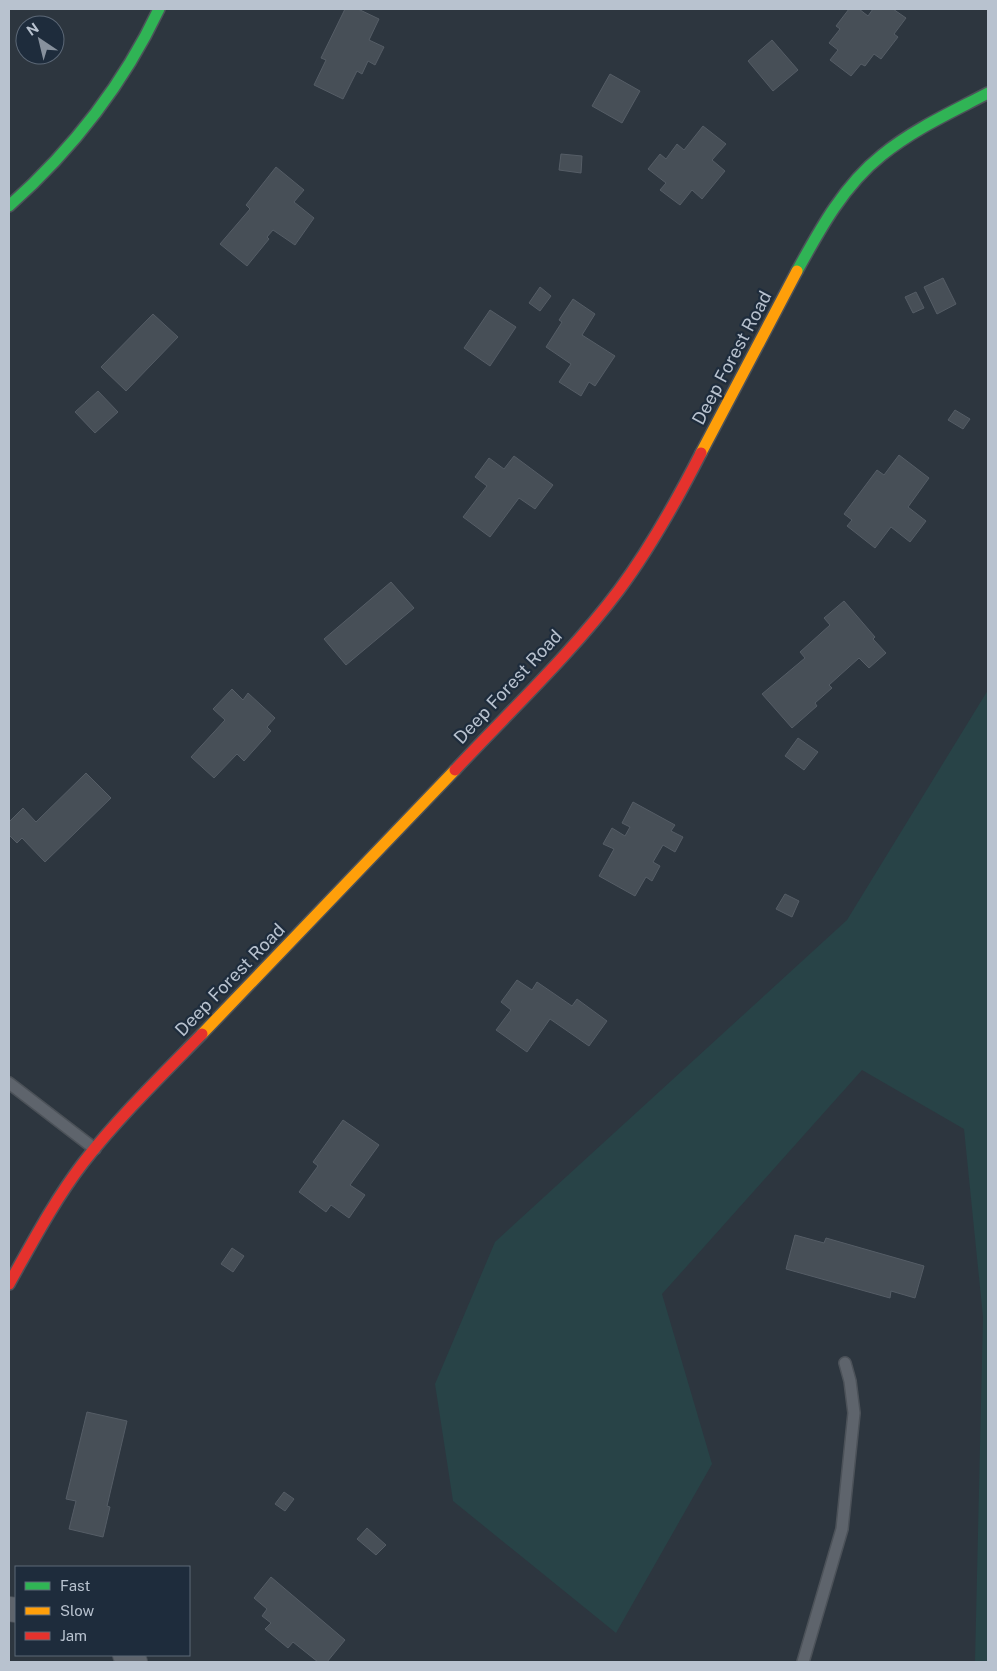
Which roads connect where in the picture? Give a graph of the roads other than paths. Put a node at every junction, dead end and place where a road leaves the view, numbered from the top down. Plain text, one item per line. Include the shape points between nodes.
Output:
1 (159, 9) edge
2 (988, 93) edge
3 (9, 206) edge
4 (9, 1083) edge
5 (95, 1148) junction
6 (9, 1284) edge
7 (845, 1362) dead end
8 (803, 1662) edge

1 - 3 street via 131,64 101,106 54,163
2 - 5 street, Deep Forest Road via 925,126 882,155 852,185 821,226 658,532 618,590 583,633 424,804
4 - 5 lane
5 - 6 street, Deep Forest Road via 45,1219
7 - 8 lane via 854,1413 842,1529

